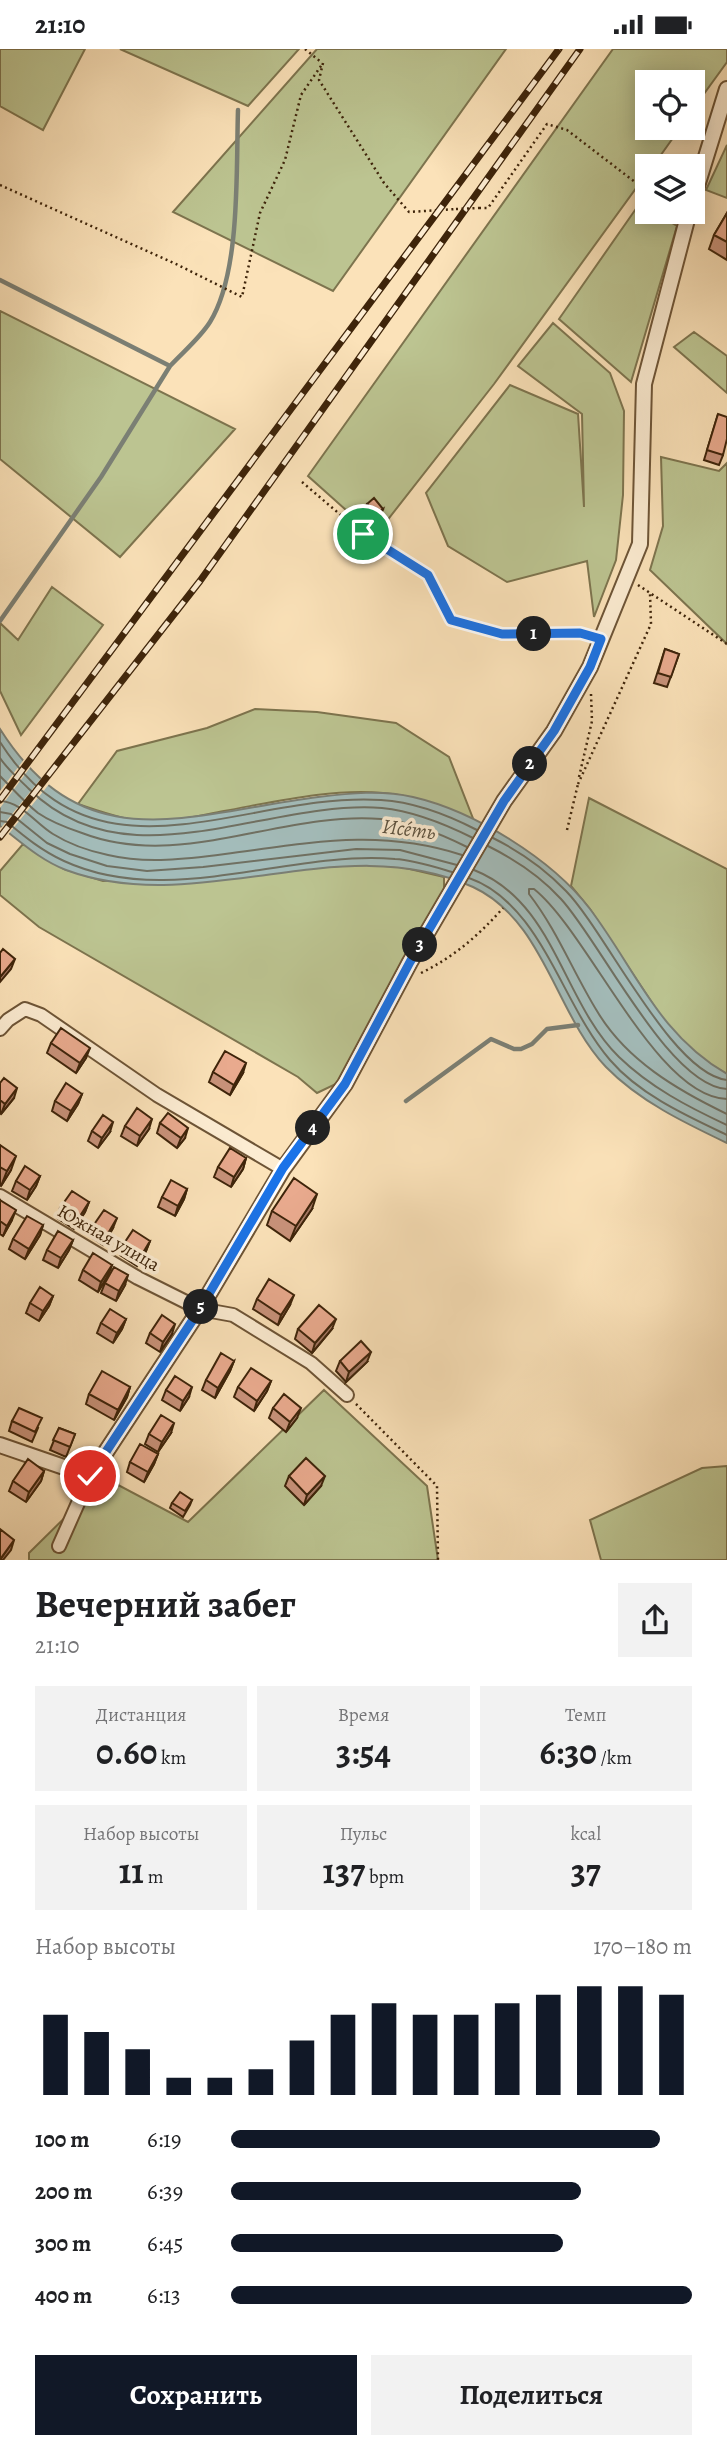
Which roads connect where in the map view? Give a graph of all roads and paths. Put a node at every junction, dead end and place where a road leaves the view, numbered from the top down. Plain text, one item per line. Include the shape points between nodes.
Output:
1 (305, 49) edge
2 (323, 63) junction
3 (727, 89) edge
4 (705, 160) edge
5 (635, 182) edge
6 (0, 185) edge
7 (686, 224) edge
8 (302, 482) dead end
9 (626, 578) junction
10 (650, 593) junction
11 (601, 639) junction
12 (727, 644) edge
13 (591, 694) dead end
14 (578, 784) junction
15 (567, 830) dead end
16 (503, 908) dead end
17 (399, 983) junction
18 (0, 1030) edge
19 (283, 1168) junction
20 (0, 1196) edge
21 (200, 1309) junction
22 (347, 1395) joint
23 (0, 1445) edge
24 (90, 1476) junction
25 (59, 1546) dead end
26 (438, 1560) edge

1 - 2 path
2 - 5 path, bridge via 319,80 384,183 409,212 488,208 547,124 567,130
2 - 6 path via 301,95 285,160 260,213 242,297
3 - 4 street
7 - 9 street via 644,384 640,544
8 - 11 path via 363,534 428,575 451,620 502,634 580,633
9 - 10 path
9 - 11 street
10 - 12 path
10 - 14 path via 651,624
11 - 17 street via 554,731 504,801
13 - 14 path via 592,721
14 - 15 path
16 - 17 path via 444,962
17 - 19 street via 345,1084
18 - 19 street via 26,1009 41,1014 158,1095
19 - 21 street
20 - 21 street, Южная улица
21 - 22 street, Южная улица via 233,1315 311,1363
21 - 24 street
22 - 26 path via 437,1486
23 - 24 street
24 - 25 street

